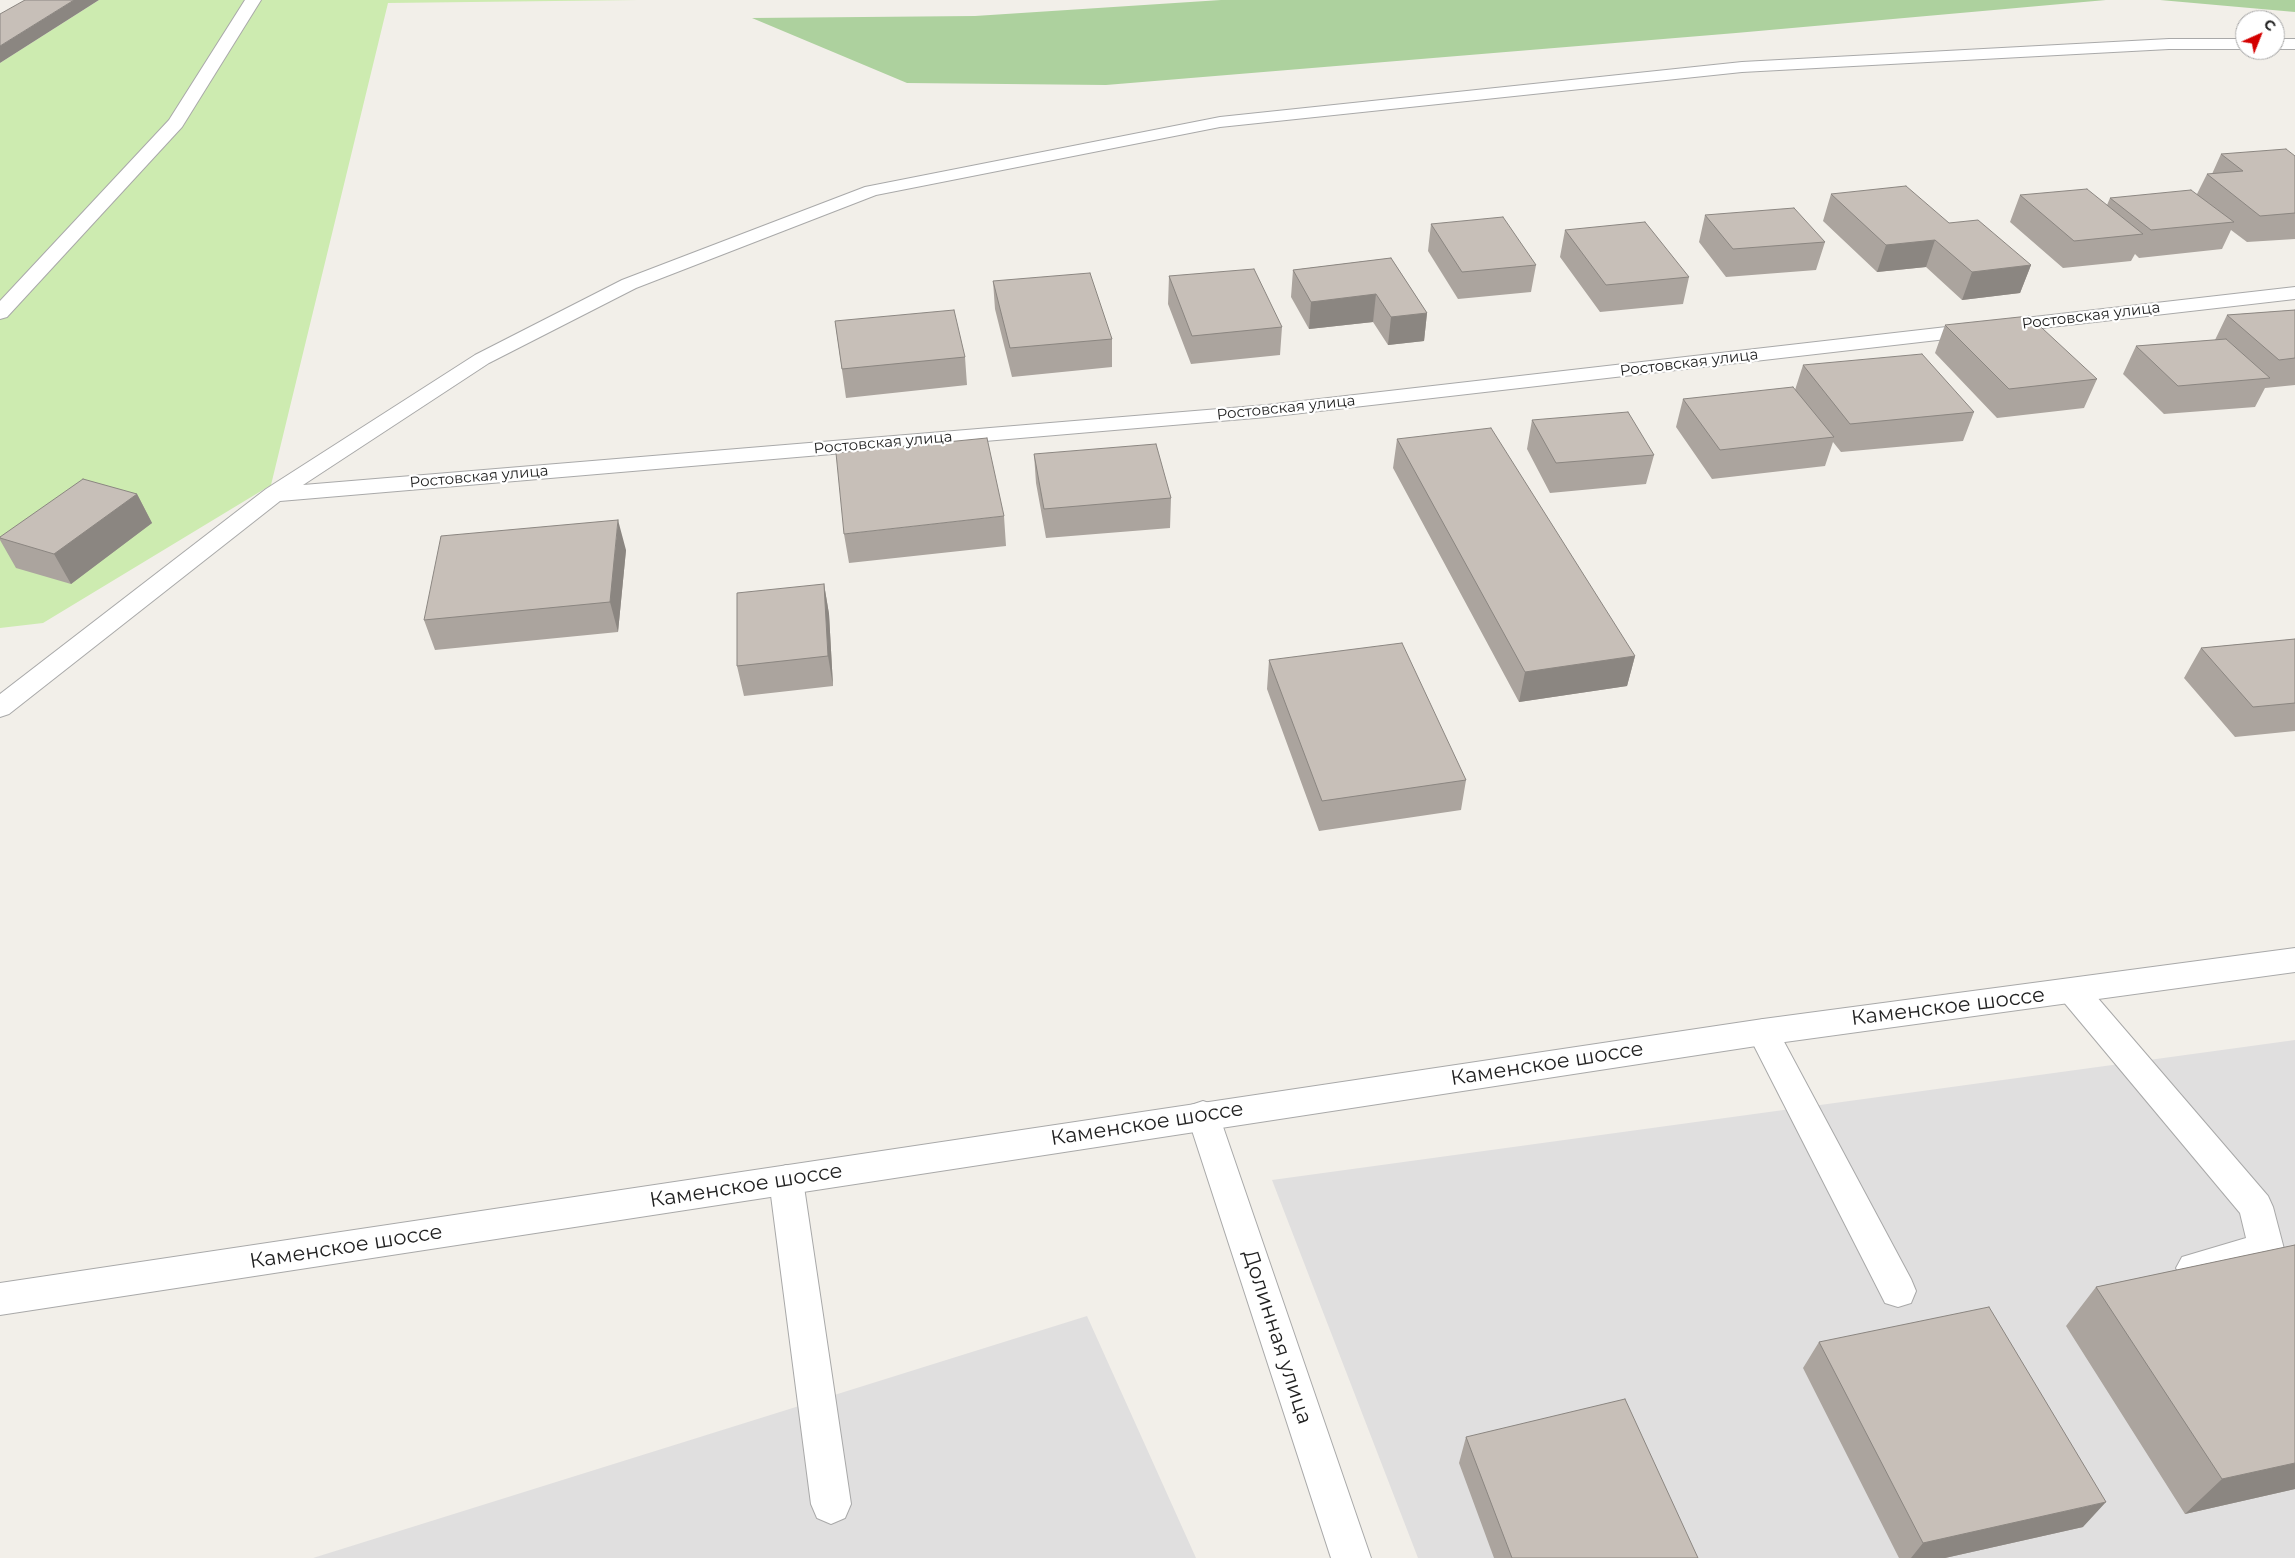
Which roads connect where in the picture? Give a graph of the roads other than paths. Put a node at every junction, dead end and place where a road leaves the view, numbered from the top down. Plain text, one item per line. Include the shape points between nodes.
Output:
1 (253, 0) edge
2 (2235, 44) edge
3 (2295, 293) edge
4 (0, 313) edge
5 (274, 494) junction
6 (0, 708) edge
7 (2295, 960) edge
8 (2073, 991) junction
9 (1764, 1032) junction
10 (1203, 1115) junction
11 (786, 1180) junction
12 (2166, 1276) edge
13 (1898, 1291) dead end
14 (0, 1299) edge
15 (831, 1504) dead end
16 (1351, 1558) edge

1 - 4 street via 176,124
2 - 5 street via 2169,44 1742,67 1220,122 871,191 628,284 482,358
3 - 5 street, Ростовская улица via 1266,411
5 - 6 street
7 - 8 street, Каменское шоссе
8 - 9 street, Каменское шоссе
8 - 12 street via 2256,1207 2266,1249
9 - 10 street, Каменское шоссе
9 - 13 street
10 - 11 street, Каменское шоссе
10 - 16 street, Долинная улица
11 - 14 street, Каменское шоссе
11 - 15 street

